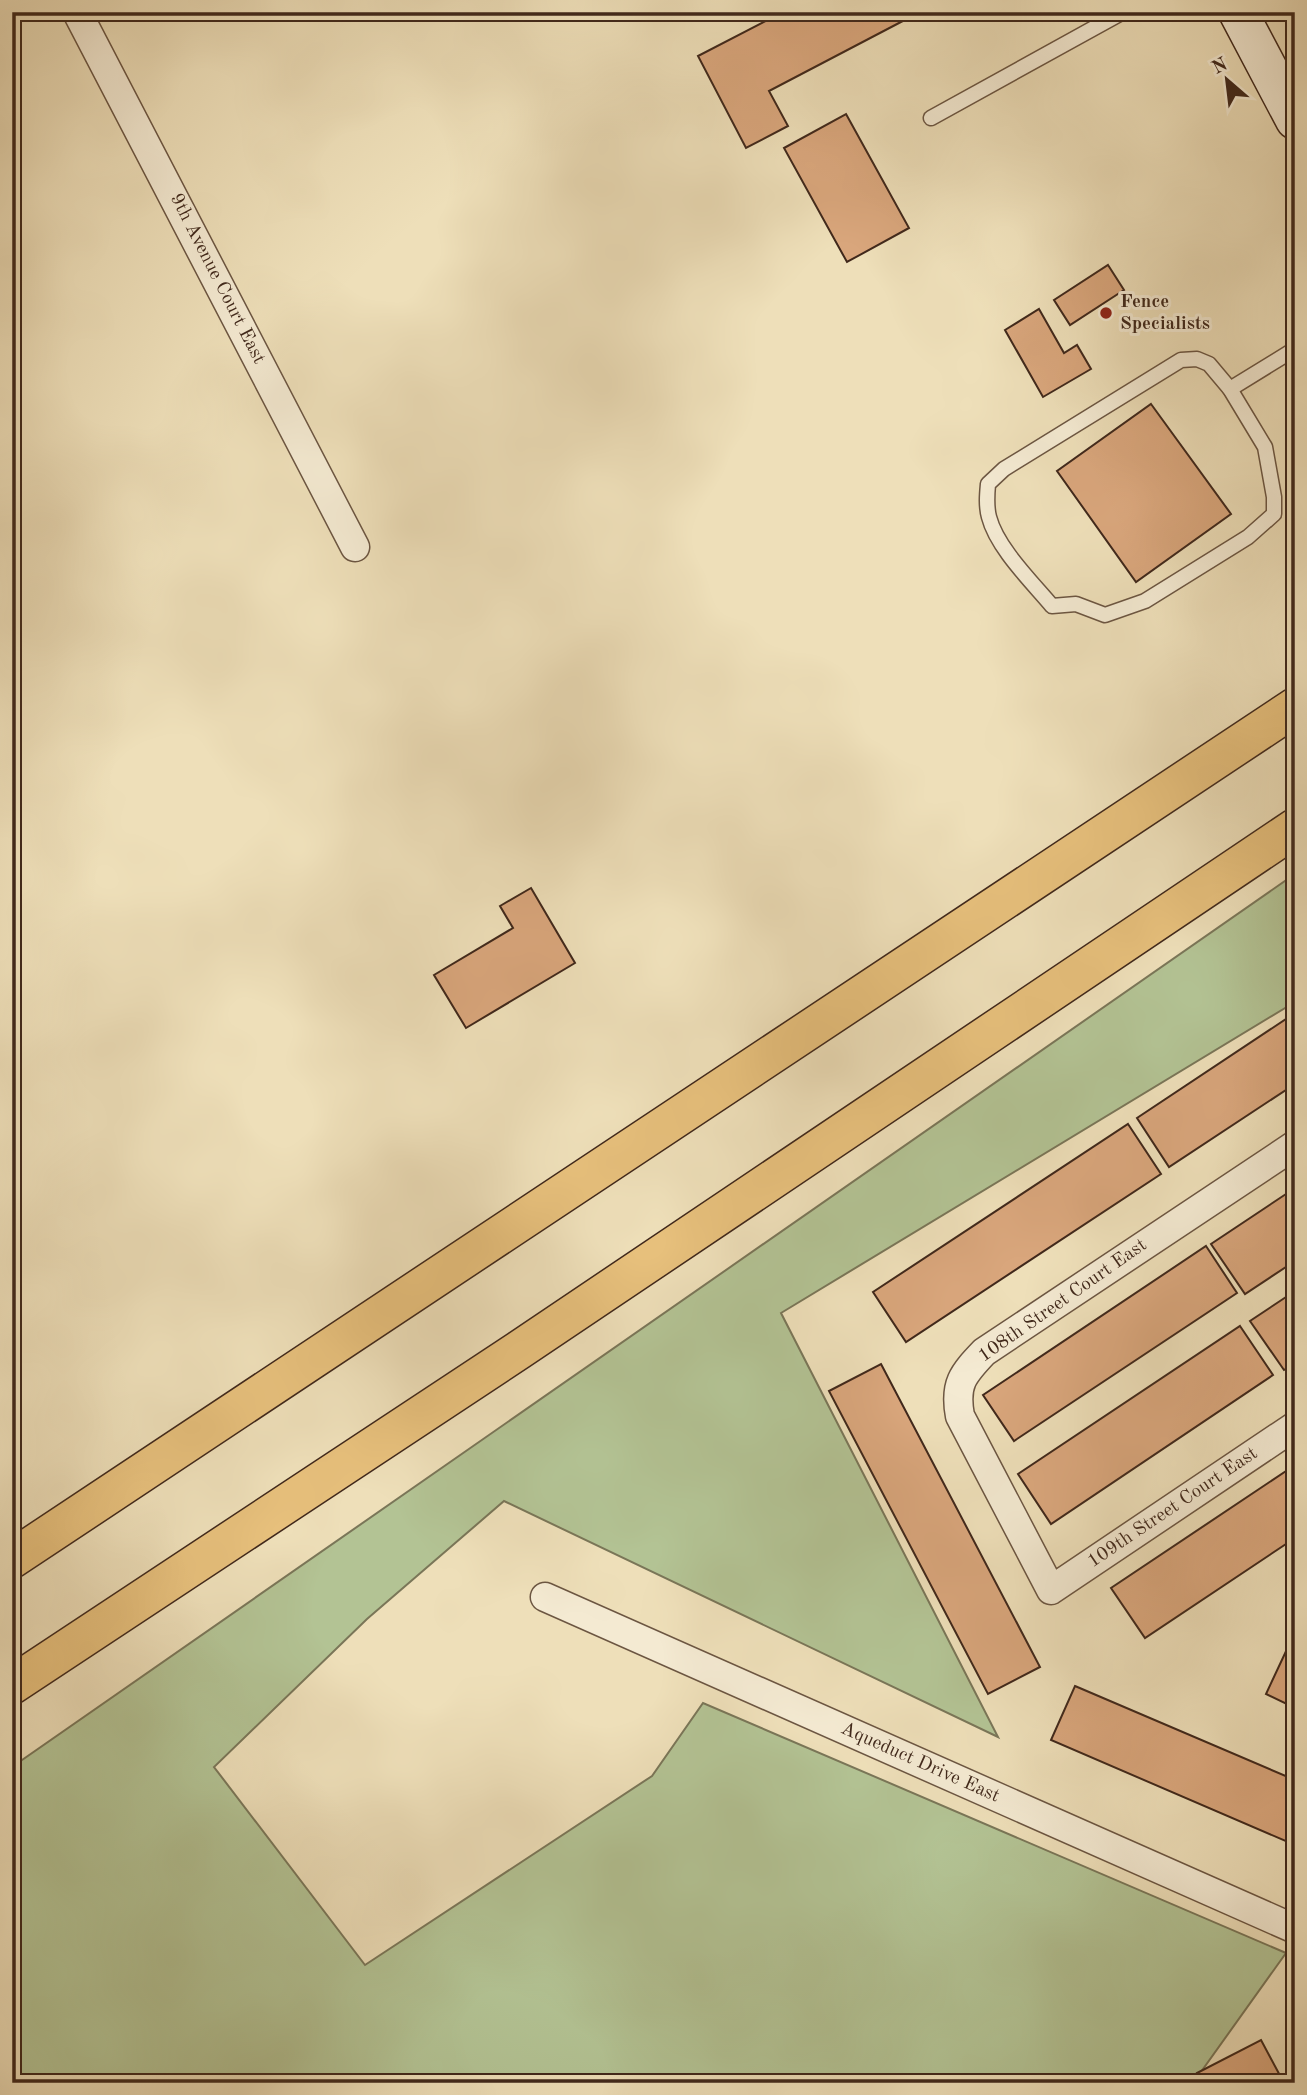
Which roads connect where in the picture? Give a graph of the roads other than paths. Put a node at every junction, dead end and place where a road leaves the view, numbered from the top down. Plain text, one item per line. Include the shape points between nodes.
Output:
1 (77, 12) edge
2 (1123, 12) edge
3 (1238, 12) edge
4 (931, 118) dead end
5 (1295, 120) edge
6 (1295, 349) edge
7 (1230, 388) junction
8 (355, 547) dead end
9 (1295, 707) edge
10 (1295, 828) edge
11 (1295, 1145) edge
12 (1295, 1426) edge
13 (12, 1559) edge
14 (1051, 1590) joint
15 (545, 1597) dead end
16 (12, 1685) edge
17 (1295, 1929) edge

1 - 8 street, 9th Avenue Court East
2 - 4 lane
3 - 5 street
6 - 7 lane
7 - 7 lane via 1209,364 1181,360 1004,469 988,484 990,519 1007,552 1052,606 1076,604 1105,615 1145,601 1248,537 1274,514 1265,447
9 - 13 highway
10 - 16 highway
11 - 14 street, 108th Street Court East via 984,1352 966,1370 958,1386 960,1416
12 - 14 street, 109th Street Court East
15 - 17 street, Aqueduct Drive East

